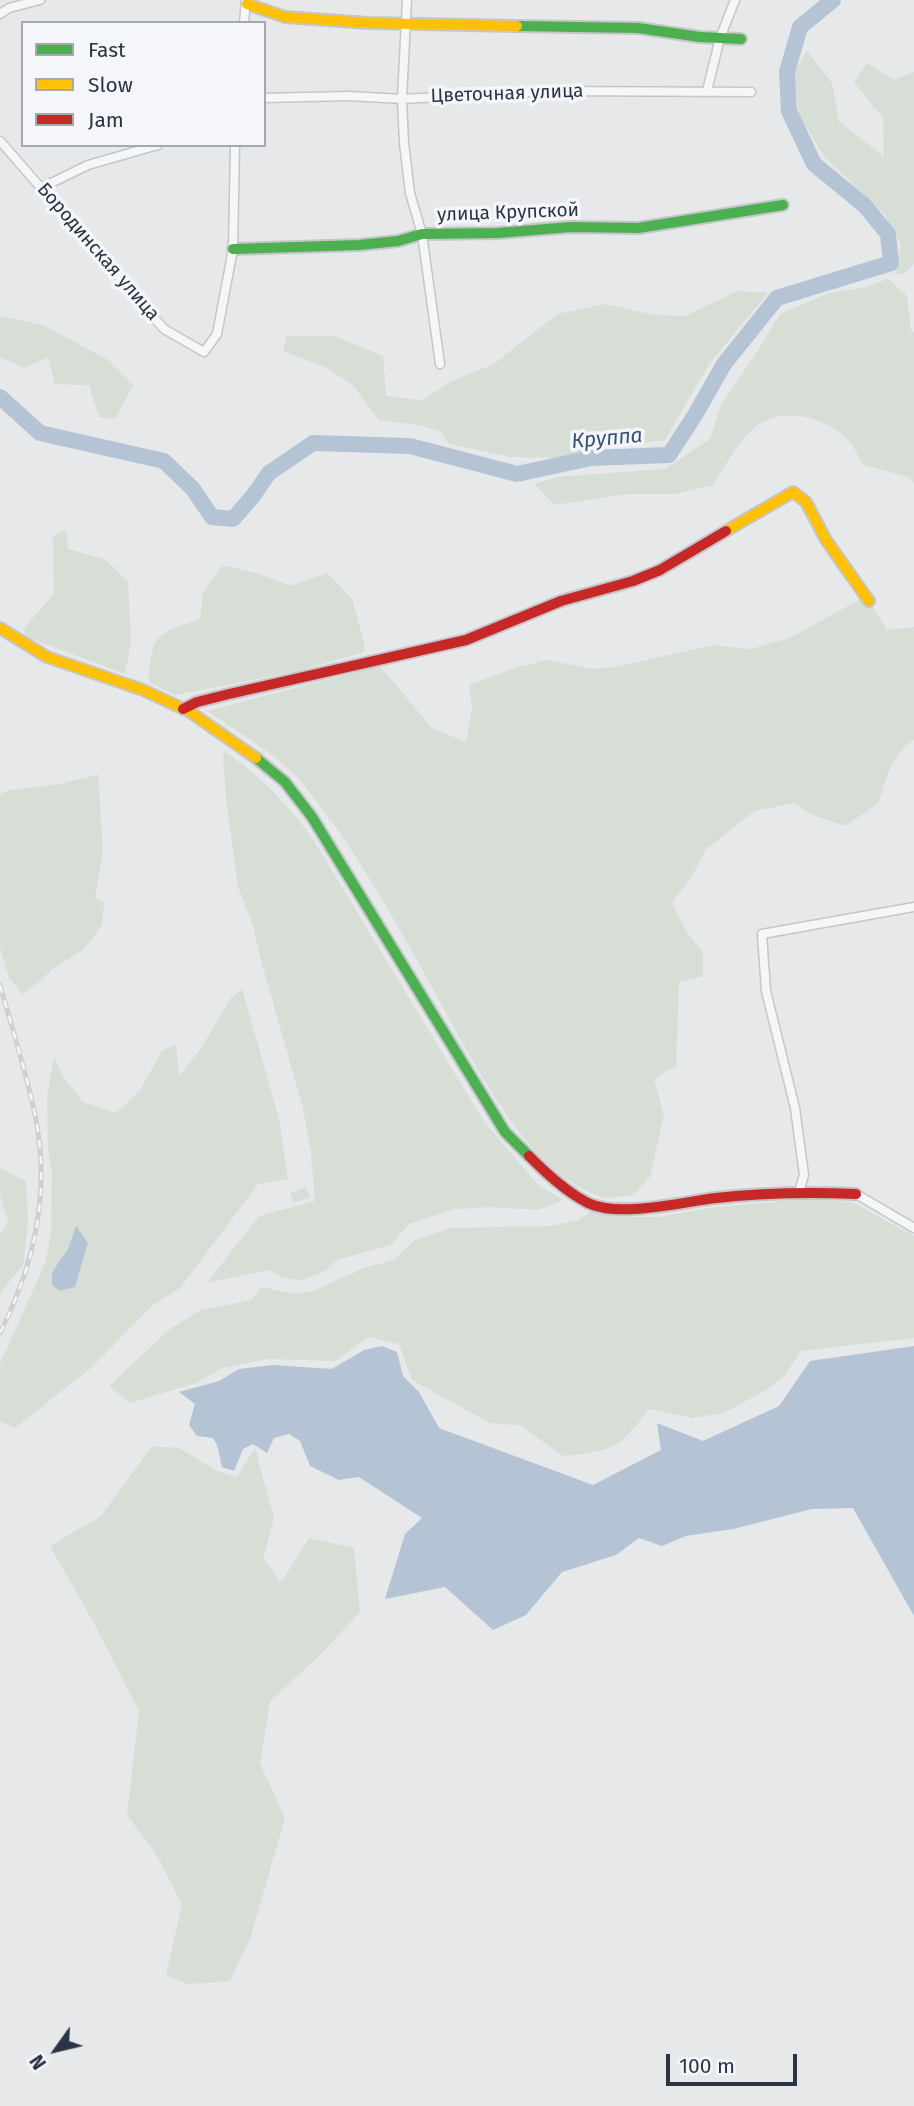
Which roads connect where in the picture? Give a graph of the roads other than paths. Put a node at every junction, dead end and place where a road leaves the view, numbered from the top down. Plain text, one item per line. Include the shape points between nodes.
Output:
1 (40, 0) edge
2 (407, 0) edge
3 (736, 0) edge
4 (247, 2) edge
5 (0, 14) edge
6 (244, 21) edge
7 (406, 23) junction
8 (720, 38) junction
9 (741, 39) dead end
10 (708, 91) junction
11 (751, 92) dead end
12 (266, 98) edge
13 (402, 99) junction
14 (0, 141) edge
15 (151, 147) edge
16 (234, 147) edge
17 (43, 187) junction
18 (783, 205) dead end
19 (422, 234) junction
20 (233, 249) junction
21 (440, 364) dead end
22 (869, 601) dead end
23 (0, 628) edge
24 (183, 709) junction
25 (914, 907) edge
26 (799, 1192) junction
27 (856, 1194) joint
28 (914, 1228) edge

1 - 5 street
2 - 7 street
3 - 8 street
4 - 6 street
4 - 7 street via 285,17
7 - 8 street via 638,28
7 - 13 street
8 - 9 street
8 - 10 street
10 - 11 street, Цветочная улица
10 - 13 street, Цветочная улица via 549,91
12 - 13 street, Цветочная улица
13 - 19 street via 410,193
14 - 17 street, Бородинская улица
15 - 17 street via 88,165
16 - 20 street
17 - 20 street, Бородинская улица via 164,329 204,352 217,334
18 - 19 street, улица Крупской via 638,228
19 - 20 street, улица Крупской via 359,245
19 - 21 street
22 - 24 street via 806,502 793,492 634,581 561,601 466,640 229,694
23 - 24 street via 47,657
24 - 26 street via 254,756 285,782 313,817 505,1132 552,1178 589,1204 626,1210
25 - 26 street via 762,934 768,1002 795,1108 804,1175
26 - 27 street
27 - 28 street

